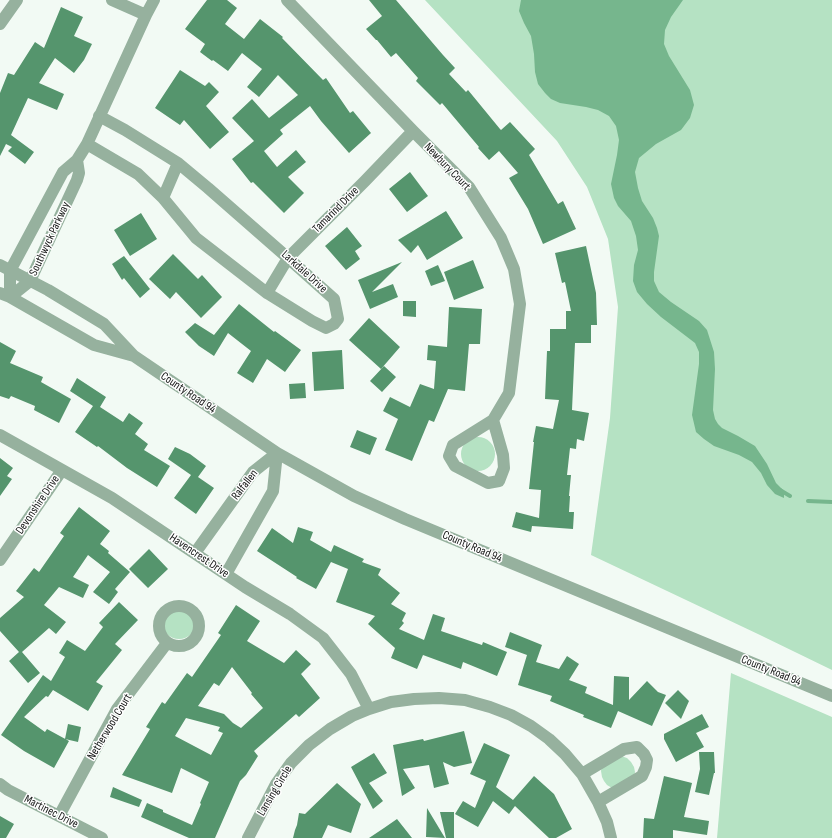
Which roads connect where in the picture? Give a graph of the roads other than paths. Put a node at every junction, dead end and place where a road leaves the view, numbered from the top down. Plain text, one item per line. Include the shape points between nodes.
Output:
1 (17, 0) edge
2 (112, 0) edge
3 (154, 0) edge
4 (287, 0) edge
5 (146, 15) junction
6 (0, 24) edge
7 (100, 116) junction
8 (413, 131) junction
9 (87, 144) junction
10 (77, 160) junction
11 (178, 163) junction
12 (163, 198) junction
13 (288, 258) junction
14 (5, 268) edge
15 (30, 281) junction
16 (267, 294) junction
17 (5, 295) edge
18 (134, 356) junction
19 (493, 420) junction
20 (0, 435) edge
21 (277, 452) junction
22 (62, 470) junction
23 (195, 553) junction
24 (0, 560) edge
25 (226, 574) junction
26 (167, 643) dead end
27 (832, 696) edge
28 (369, 709) junction
29 (582, 774) junction
30 (0, 784) edge
31 (598, 802) junction
32 (59, 816) junction
33 (102, 838) edge
34 (248, 838) edge
35 (611, 838) edge

1 - 6 street
2 - 5 street
3 - 5 street, Southwyck Parkway
4 - 8 street, Newbury Court
5 - 7 street, Southwyck Parkway
7 - 9 street, Southwyck Parkway
7 - 11 street, Larkdale Drive
8 - 13 street, Tamarind Drive
8 - 19 street, Newbury Court via 468,187 501,238 514,269 520,304 510,386 509,393
9 - 10 street, Southwyck Parkway
9 - 12 street, Larkdale Drive via 138,174
10 - 14 street, Southwyck Parkway via 63,172
10 - 15 street, Southwyck Parkway via 76,180
11 - 12 street
11 - 13 street, Larkdale Drive
12 - 16 street, Larkdale Drive via 196,238
13 - 16 street, Tamarind Drive
13 - 16 street, Larkdale Drive via 334,299 338,319 326,328
14 - 15 street, County Road 94
14 - 17 street, Southwyck Parkway
15 - 17 street, Southwyck Parkway
15 - 18 street, County Road 94 via 104,324
17 - 18 street, County Road 94 via 94,345
18 - 21 street, County Road 94
19 - 19 street, Newbury Court via 453,445 449,456 455,466 488,483 499,480 504,468
20 - 22 street, Havencrest Drive
21 - 23 street, Ralfallen via 254,472
21 - 25 street, Ralfallen via 274,490
21 - 27 street, County Road 94 via 354,496 405,519
22 - 23 street, Havencrest Drive via 112,498
22 - 24 street, Devonshire Drive
23 - 25 street, Havencrest Drive
25 - 28 street, Havencrest Drive via 323,638 351,674
26 - 32 street, Netherwood Court via 117,709
28 - 29 street, Lansing Circle via 391,702 439,698 465,700 490,707 511,715 549,739
28 - 34 street, Lansing Circle via 330,729 291,763 276,784
29 - 31 street, Lansing Circle
29 - 31 street via 624,749 637,747 644,754 646,767 642,776
30 - 32 street, Martinec Drive
31 - 35 street, Lansing Circle
32 - 33 street, Martinec Drive

